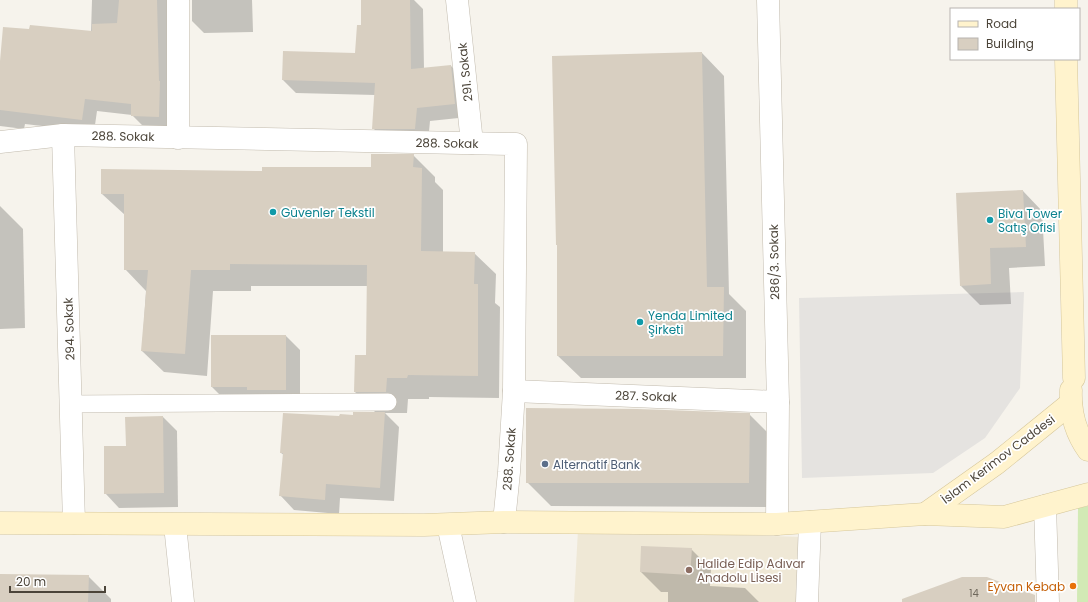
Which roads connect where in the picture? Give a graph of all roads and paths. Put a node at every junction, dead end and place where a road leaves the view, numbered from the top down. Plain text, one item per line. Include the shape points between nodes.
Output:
1 (178, 0) edge
2 (456, 0) edge
3 (768, 0) edge
4 (1066, 60) edge
5 (63, 135) junction
6 (178, 138) junction
7 (0, 142) edge
8 (472, 143) junction
9 (1088, 351) edge
10 (1074, 378) junction
11 (514, 391) junction
12 (388, 402) dead end
13 (778, 402) junction
14 (1071, 402) junction
15 (71, 404) junction
16 (1088, 450) edge
17 (1088, 494) edge
18 (1045, 506) junction
19 (925, 514) junction
20 (504, 522) junction
21 (810, 522) junction
22 (0, 523) edge
23 (74, 524) junction
24 (175, 524) junction
25 (448, 524) junction
26 (777, 524) junction
27 (183, 602) edge
28 (465, 602) edge
29 (807, 602) edge
30 (1048, 602) edge

1 - 6 street
2 - 8 street, 291. Sokak
3 - 13 street, 286/3. Sokak
4 - 10 main road
5 - 6 street, 288. Sokak
5 - 7 street, 288. Sokak
5 - 15 street, 294. Sokak
6 - 8 street, 288. Sokak
8 - 11 street, 288. Sokak via 516,144
9 - 10 main road
10 - 14 main road
11 - 13 street, 287. Sokak
11 - 20 street, 288. Sokak
12 - 15 lane
13 - 26 street, 286/3. Sokak
14 - 16 main road via 1075,427
14 - 19 main road, İslam Kerimov Caddesi via 997,463
15 - 23 street, 294. Sokak
17 - 18 main road
18 - 19 main road via 1004,517
18 - 30 street
19 - 21 main road
20 - 25 main road
20 - 26 main road
21 - 26 main road
21 - 29 street
22 - 23 main road
23 - 24 main road
24 - 25 main road
24 - 27 street
25 - 28 street

